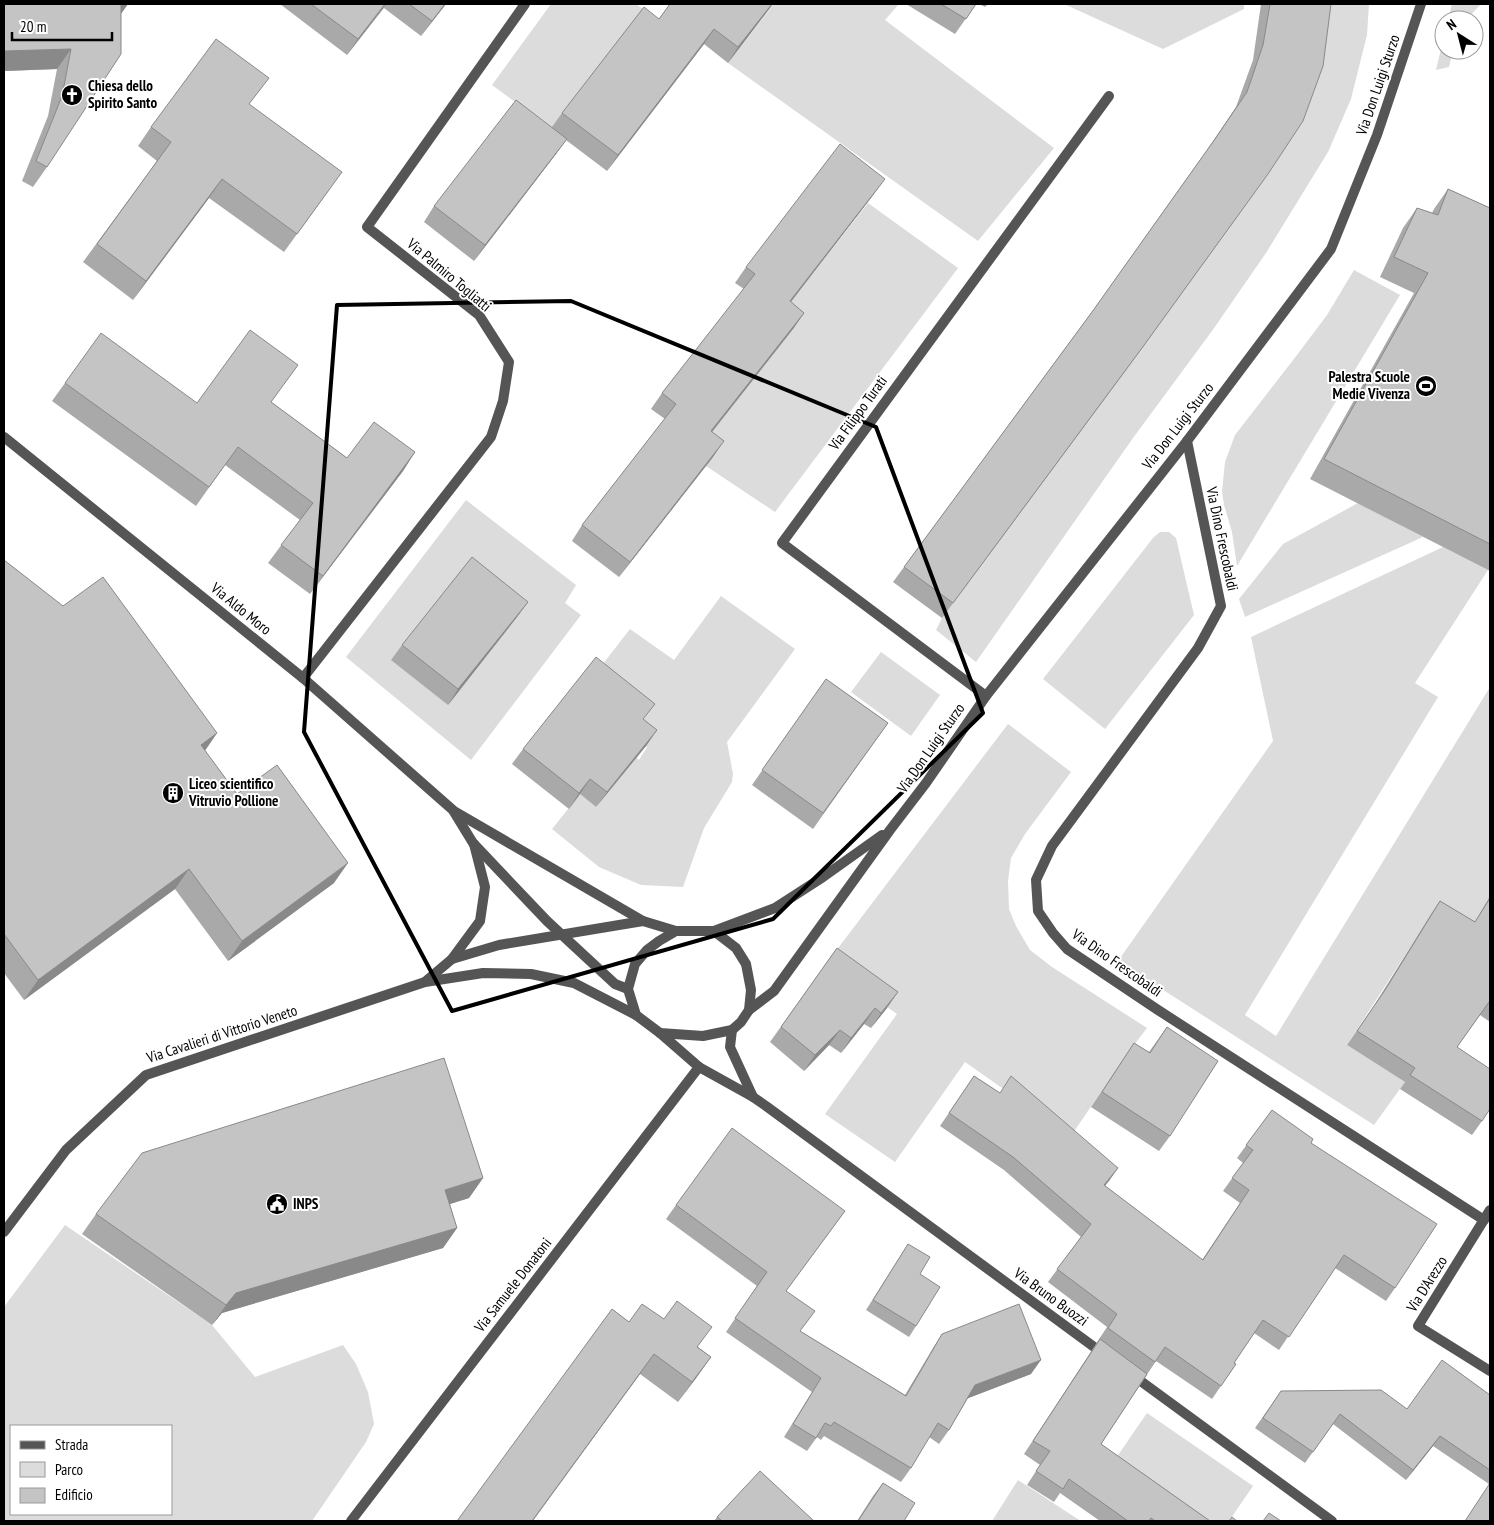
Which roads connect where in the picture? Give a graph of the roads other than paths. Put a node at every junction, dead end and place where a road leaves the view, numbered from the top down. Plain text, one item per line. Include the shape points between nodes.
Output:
1 (525, 4) edge
2 (1420, 4) edge
3 (1109, 96) dead end
4 (4, 437) edge
5 (1187, 440) junction
6 (303, 678) junction
7 (986, 696) junction
8 (454, 811) junction
9 (890, 830) junction
10 (473, 843) junction
11 (643, 921) junction
12 (676, 931) junction
13 (714, 931) junction
14 (563, 935) junction
15 (452, 959) junction
16 (425, 982) junction
17 (628, 989) junction
18 (749, 1010) junction
19 (636, 1015) junction
20 (732, 1030) junction
21 (660, 1032) junction
22 (699, 1067) junction
23 (753, 1097) junction
24 (1490, 1210) edge
25 (1484, 1220) junction
26 (4, 1232) edge
27 (1110, 1358) edge
28 (1126, 1370) edge
29 (1490, 1371) edge
30 (350, 1521) edge
31 (1332, 1521) edge

1 - 6 street, Via Palmiro Togliatti via 366,228 479,315 509,362 503,401 491,437
2 - 5 street, Via Don Luigi Sturzo via 1377,135 1331,249
3 - 7 street, Via Filippo Turati via 782,543
4 - 6 street, Via Aldo Moro
5 - 7 street, Via Don Luigi Sturzo
5 - 25 street, Via Dino Frescobaldi via 1221,606 1198,648 1052,846 1036,880 1038,911 1067,949
6 - 8 street, Via Aldo Moro
7 - 9 street, Via Don Luigi Sturzo
8 - 10 street
8 - 11 street
9 - 13 street, Via Don Luigi Sturzo via 774,908
9 - 18 street, Via Don Luigi Sturzo via 774,991
10 - 14 street
10 - 15 street via 485,887 480,921
11 - 12 street
11 - 14 street
12 - 13 street
12 - 17 street via 647,950 635,964
13 - 18 street via 736,948 746,964 751,990
14 - 15 street via 499,944
14 - 17 street via 615,984
15 - 16 street
16 - 19 street via 483,972 531,974 574,983
16 - 26 street, Via Cavalieri di Vittorio Veneto via 146,1075 66,1150
17 - 19 street
18 - 20 street
19 - 21 street
20 - 21 street via 703,1036
20 - 23 street, Via Bruno Buozzi via 730,1047
21 - 22 street, Via Bruno Buozzi
22 - 23 street, Via Bruno Buozzi
22 - 30 street, Via Samuele Donatoni
23 - 27 street, Via Bruno Buozzi
24 - 25 street, Via D'Arezzo
25 - 29 street, Via D'Arezzo via 1418,1326
28 - 31 street

